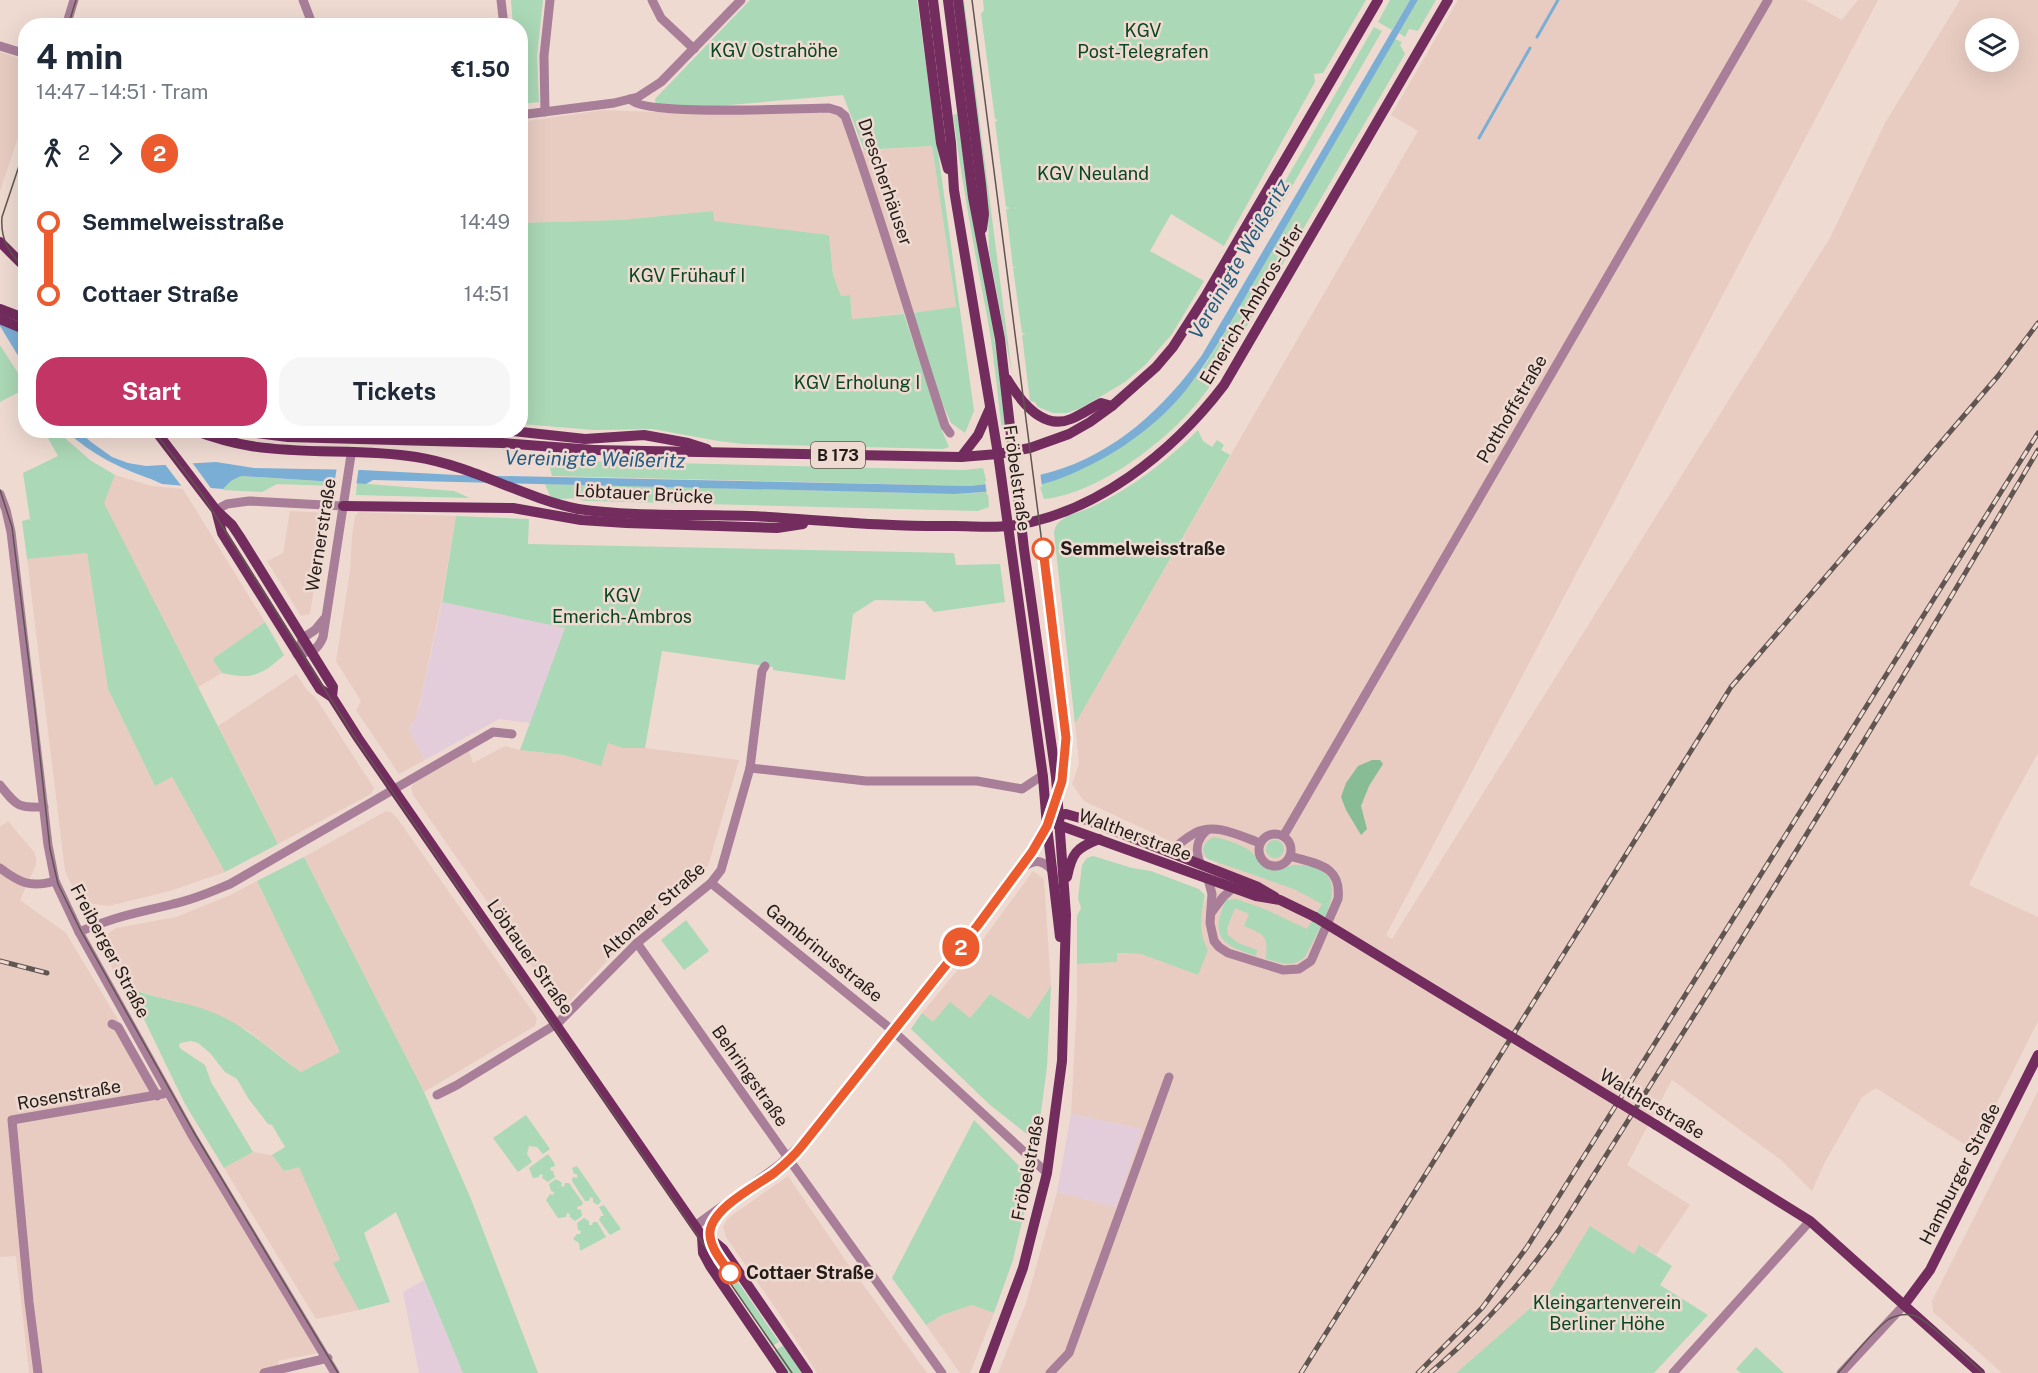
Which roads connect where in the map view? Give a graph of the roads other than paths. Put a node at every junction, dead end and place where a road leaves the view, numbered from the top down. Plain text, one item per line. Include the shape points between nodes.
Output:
1 (74, 0) edge
2 (303, 0) edge
3 (501, 0) edge
4 (550, 0) edge
5 (652, 0) edge
6 (741, 0) edge
7 (923, 0) edge
8 (933, 0) edge
9 (948, 0) edge
10 (958, 0) edge
11 (1378, 0) edge
12 (1448, 0) edge
13 (1768, 0) edge
14 (68, 18) edge
15 (310, 18) edge
16 (503, 18) edge
17 (0, 46) edge
18 (694, 49) junction
19 (18, 52) edge
20 (630, 99) junction
21 (545, 112) junction
22 (528, 114) edge
23 (954, 190) junction
24 (981, 236) junction
25 (1, 246) edge
26 (18, 260) edge
27 (0, 309) edge
28 (18, 316) edge
29 (0, 319) edge
30 (18, 327) edge
31 (1004, 374) junction
32 (1112, 406) junction
33 (990, 407) junction
34 (528, 433) edge
35 (950, 433) dead end
36 (161, 438) edge
37 (219, 438) edge
38 (324, 438) edge
39 (716, 452) junction
40 (351, 455) dead end
41 (961, 457) junction
42 (1014, 457) junction
43 (999, 459) junction
44 (0, 494) edge
45 (343, 506) junction
46 (216, 510) junction
47 (815, 521) junction
48 (1022, 523) junction
49 (1007, 526) junction
50 (324, 619) junction
51 (303, 638) junction
52 (311, 651) junction
53 (297, 654) junction
54 (765, 666) dead end
55 (332, 697) junction
56 (512, 734) dead end
57 (750, 768) junction
58 (1043, 775) junction
59 (0, 785) edge
60 (394, 790) junction
61 (44, 807) junction
62 (1060, 820) junction
63 (1047, 821) junction
64 (1207, 830) junction
65 (1284, 836) junction
66 (1099, 839) junction
67 (1260, 843) junction
68 (1167, 852) junction
69 (1290, 856) junction
70 (1201, 865) junction
71 (0, 868) edge
72 (1052, 870) junction
73 (1016, 872) junction
74 (1208, 879) junction
75 (55, 881) junction
76 (711, 883) junction
77 (1233, 888) junction
78 (1064, 889) junction
79 (1280, 900) junction
80 (1211, 913) junction
81 (79, 932) junction
82 (637, 943) junction
83 (1064, 962) junction
84 (112, 1024) dead end
85 (556, 1024) junction
86 (892, 1030) junction
87 (2038, 1054) edge
88 (1169, 1077) dead end
89 (168, 1094) junction
90 (438, 1095) dead end
91 (157, 1096) junction
92 (788, 1158) junction
93 (1047, 1173) junction
94 (1810, 1221) junction
95 (695, 1226) junction
96 (702, 1236) junction
97 (1904, 1305) junction
98 (328, 1358) junction
99 (38, 1373) edge
100 (264, 1373) edge
101 (335, 1373) edge
102 (783, 1373) edge
103 (808, 1373) edge
104 (942, 1373) edge
105 (984, 1373) edge
106 (1050, 1373) edge
107 (1673, 1373) edge
108 (1841, 1373) edge
109 (1980, 1373) edge

1 - 14 street
2 - 15 street
3 - 16 street
4 - 21 street via 544,56
5 - 18 street via 661,18
6 - 18 street
7 - 23 main road via 941,143
8 - 23 main road, Fröbelstraße
9 - 24 main road, Fröbelstraße
10 - 24 main road via 984,214
11 - 32 main road via 1191,321 1156,367
12 - 48 main road, Emerich-Ambros-Ufer via 1212,402 1180,435 1124,481 1074,507
13 - 65 street, Potthoffstraße
17 - 19 street
18 - 20 street via 661,82
20 - 21 street
20 - 35 street, Drescherhäuser via 635,104 656,108 829,108 845,116
21 - 22 street
23 - 33 main road, Fröbelstraße
24 - 31 main road, Fröbelstraße
25 - 26 main road
27 - 28 main road
29 - 30 main road
31 - 32 main road via 1024,404 1050,420 1069,420 1101,403
31 - 42 main road, Fröbelstraße
32 - 42 main road via 1069,434
33 - 41 main road via 978,435
33 - 43 main road, Fröbelstraße
34 - 39 main road via 585,439 644,435
36 - 46 main road, Löbtauer Straße
37 - 47 main road, Löbtauer Brücke, bridge via 259,447 427,459 475,473 532,497 578,509
38 - 39 main road, B 173, bridge
39 - 41 main road, B 173
40 - 45 street, Wernerstraße
41 - 43 main road
42 - 43 main road
42 - 48 main road, Fröbelstraße
43 - 49 main road, Fröbelstraße
44 - 61 street, Freiberger Straße via 11,532
45 - 46 street via 249,501
45 - 47 main road via 513,508 590,521 777,528
45 - 50 street, Wernerstraße
46 - 51 main road, Löbtauer Straße via 236,531
46 - 53 main road, Löbtauer Straße via 222,533
47 - 49 main road, Emerich-Ambros-Ufer via 908,527
48 - 49 main road, Emerich-Ambros-Ufer
48 - 62 main road, Fröbelstraße
49 - 58 main road, Fröbelstraße
50 - 51 street, Wernerstraße
50 - 52 street, Wernerstraße via 320,646
51 - 52 main road, Löbtauer Straße
51 - 53 street, Wernerstraße
52 - 53 street
52 - 55 main road, Löbtauer Straße via 333,687
53 - 55 main road, Löbtauer Straße via 322,691
54 - 57 street, Altonaer Straße
55 - 60 main road, Löbtauer Straße
56 - 60 street via 493,732
57 - 58 street via 866,782 977,781 1022,789
57 - 76 street, Altonaer Straße via 722,870
58 - 63 main road, Fröbelstraße
59 - 61 street via 23,808
60 - 81 street via 230,884 202,896 116,917
60 - 85 main road, Löbtauer Straße
61 - 75 street, Freiberger Straße
62 - 63 main road, Waltherstraße
62 - 66 main road, Waltherstraße
62 - 68 main road, Waltherstraße via 1087,820
62 - 78 main road, Fröbelstraße
63 - 72 main road, Fröbelstraße
63 - 73 street
64 - 67 street via 1224,830
64 - 68 street via 1196,832
64 - 70 street via 1196,849
65 - 67 street via 1267,835
65 - 69 street via 1291,845
66 - 74 main road, Waltherstraße
66 - 78 main road via 1077,850
67 - 69 street via 1260,855 1266,864 1277,866
68 - 70 main road, Waltherstraße
69 - 80 street via 1330,870 1338,883 1338,899 1306,966 1283,970 1228,953 1214,941
70 - 79 main road, Waltherstraße
71 - 75 street via 27,884
72 - 73 street via 1033,861
72 - 83 main road, Fröbelstraße
73 - 86 street
74 - 77 main road, Waltherstraße
74 - 80 street
75 - 81 street, Freiberger Straße
76 - 82 street, Altonaer Straße
76 - 86 street, Gambrinusstraße
77 - 79 main road, Waltherstraße
77 - 80 street
78 - 83 main road, Fröbelstraße
79 - 94 main road, Waltherstraße, bridge via 1315,917
81 - 89 street, Freiberger Straße
82 - 85 street, Altonaer Straße
82 - 92 street, Behringstraße
83 - 93 main road, Fröbelstraße via 1062,1061
84 - 91 street via 118,1027
85 - 90 street, Altonaer Straße
85 - 95 main road, Löbtauer Straße
86 - 92 street
86 - 93 street, Gambrinusstraße
87 - 97 main road, Hamburger Straße via 1930,1270
88 - 106 street via 1069,1353
89 - 91 street, Rosenstraße
89 - 98 street, Freiberger Straße
91 - 99 street, Rosenstraße via 12,1120
92 - 95 street
92 - 104 street, Behringstraße
93 - 105 main road, Fröbelstraße via 1023,1268
94 - 97 main road, Waltherstraße
94 - 107 street
95 - 96 main road, Löbtauer Straße
96 - 102 main road, Löbtauer Straße via 703,1253 710,1266
96 - 103 main road, Löbtauer Straße via 723,1249
97 - 108 street
97 - 109 main road, Waltherstraße
98 - 100 street
98 - 101 street, Freiberger Straße

